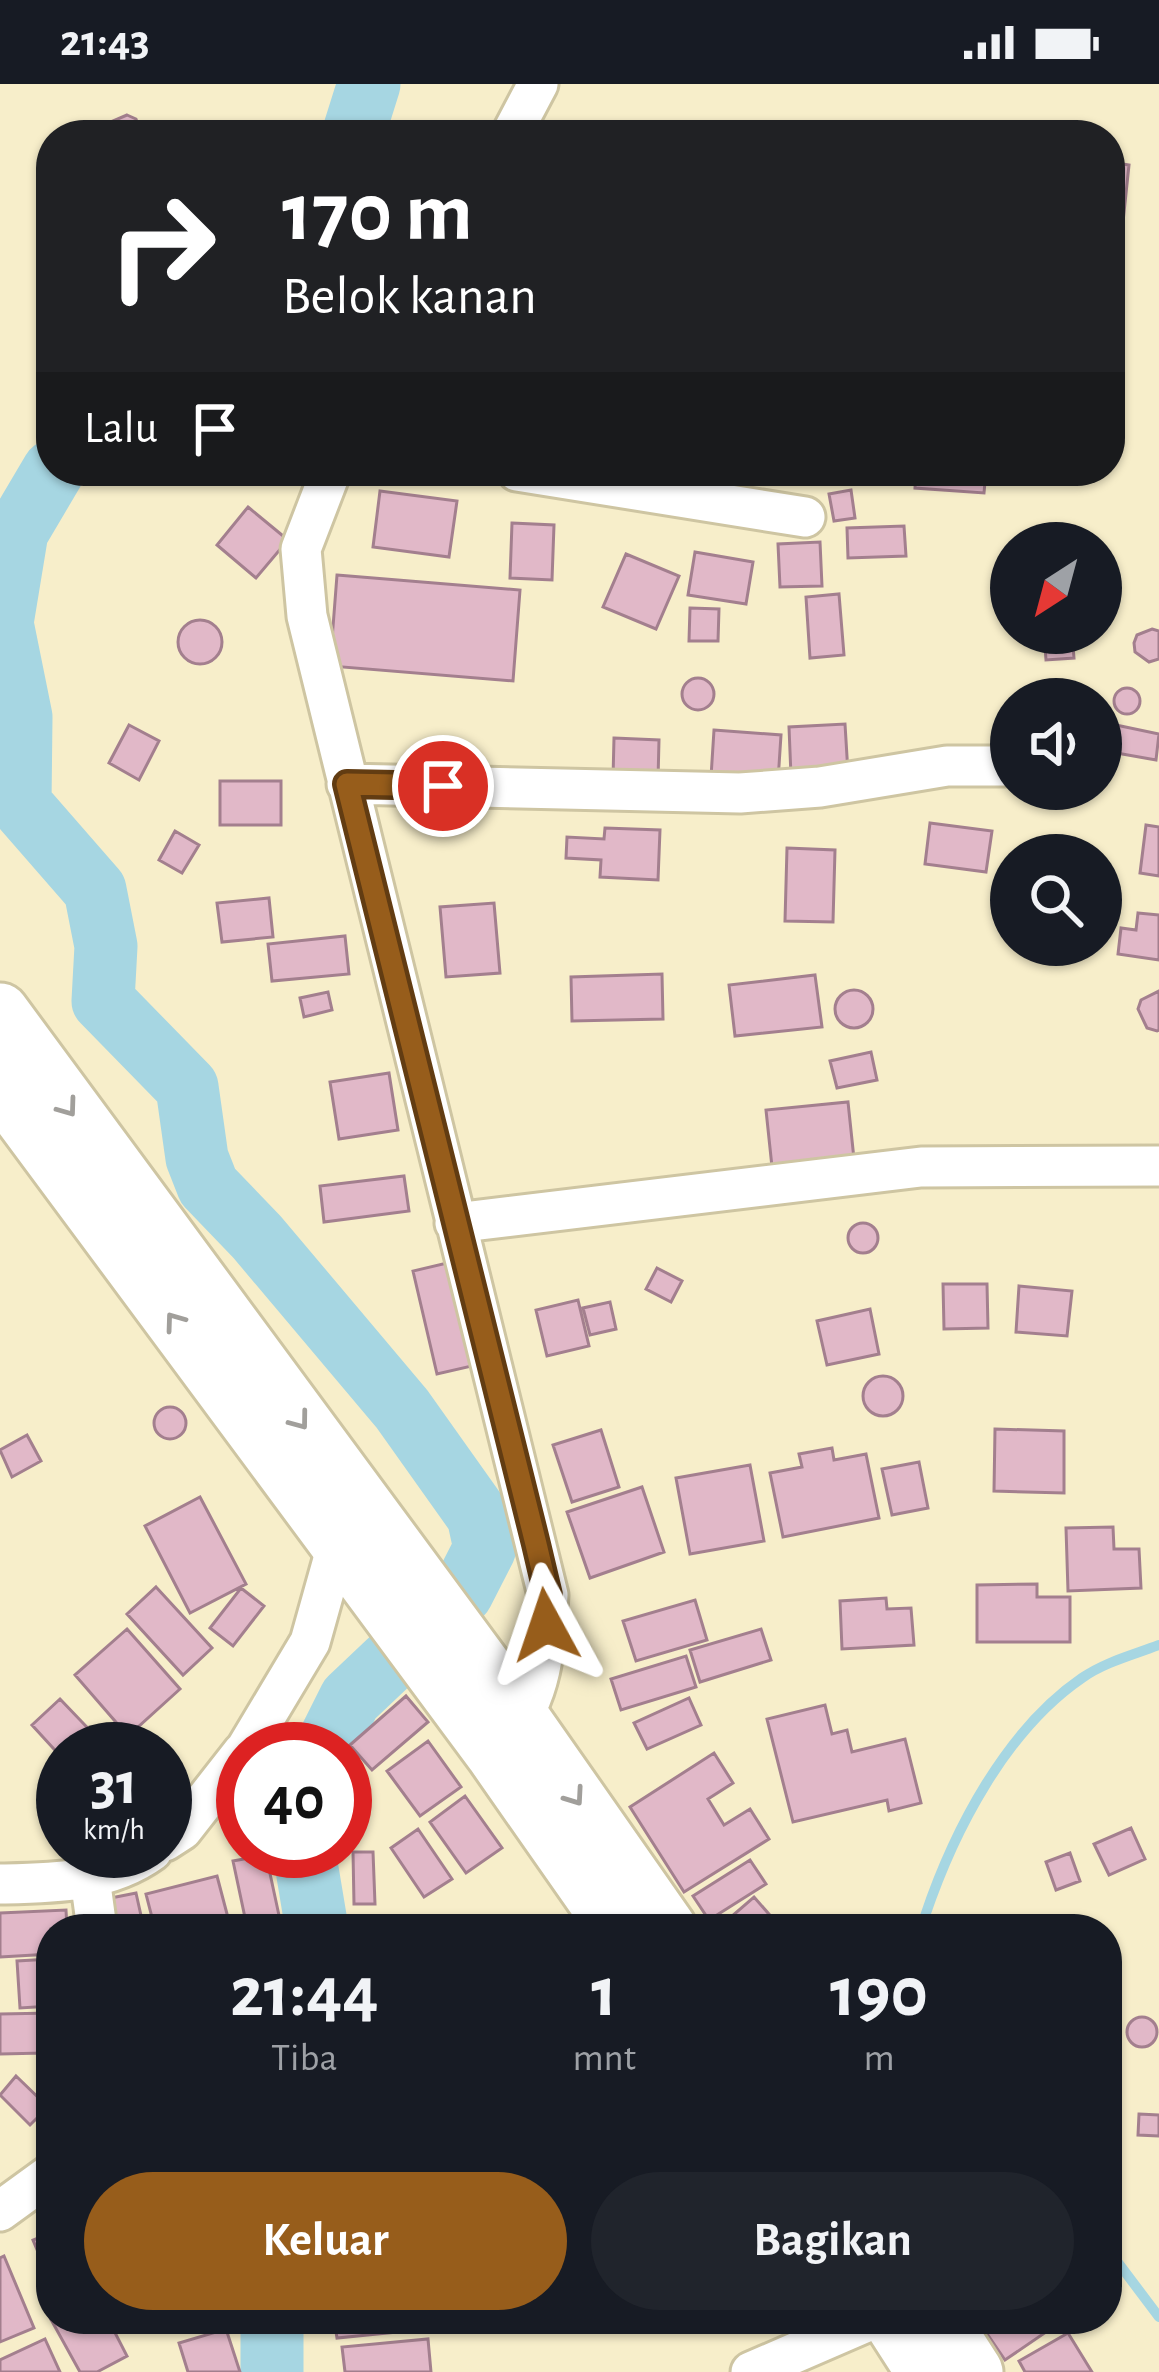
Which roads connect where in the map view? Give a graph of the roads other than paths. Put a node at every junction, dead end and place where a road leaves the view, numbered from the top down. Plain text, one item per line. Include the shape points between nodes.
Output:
1 (538, 84) edge
2 (519, 120) edge
3 (325, 486) edge
4 (611, 486) edge
5 (805, 517) dead end
6 (990, 766) edge
7 (347, 784) junction
8 (0, 1012) edge
9 (0, 1086) edge
10 (1159, 1166) edge
11 (455, 1223) junction
12 (352, 1527) junction
13 (262, 1722) edge
14 (508, 1737) junction
15 (216, 1786) edge
16 (192, 1816) edge
17 (90, 1878) joint
18 (0, 1884) edge
19 (95, 1914) edge
20 (608, 1914) edge
21 (656, 1914) edge
22 (36, 2185) edge
23 (0, 2211) edge
24 (838, 2334) edge
25 (901, 2334) edge
26 (950, 2334) edge
27 (751, 2372) edge
28 (925, 2372) edge
29 (974, 2372) edge

1 - 2 street
3 - 7 street via 301,549 307,616
4 - 5 street
6 - 7 street via 740,793
7 - 11 street
8 -> 12 highway
12 -> 9 highway
10 - 11 street via 922,1167
11 - 14 street via 548,1595 544,1655
12 - 13 street via 310,1642
12 - 14 highway
14 - 20 highway
14 -> 21 highway
15 - 16 street
17 - 18 street
17 - 19 street
22 - 23 street
24 - 27 street
25 - 28 highway
26 - 29 highway

